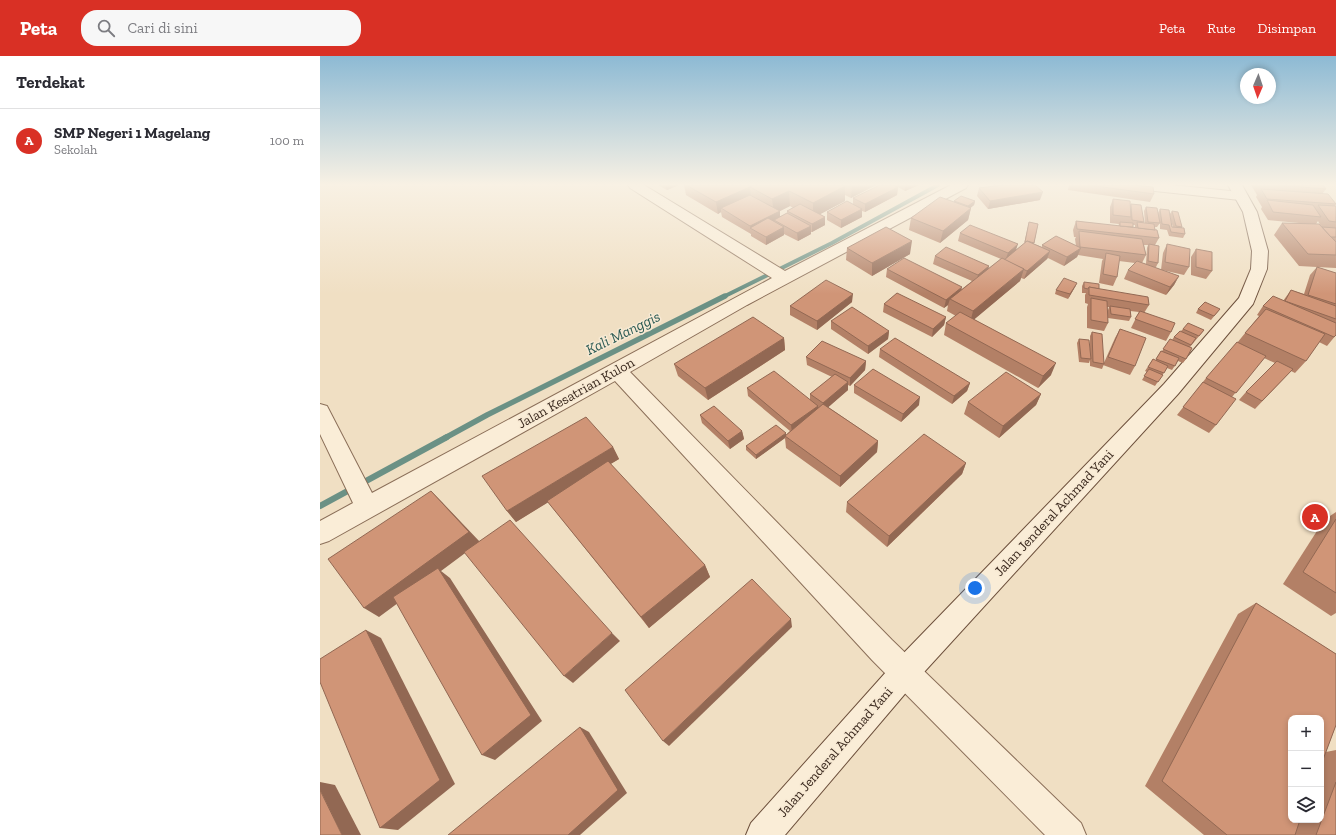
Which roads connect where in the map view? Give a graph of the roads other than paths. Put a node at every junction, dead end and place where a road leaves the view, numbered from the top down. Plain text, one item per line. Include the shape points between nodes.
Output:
1 (694, 221) edge
2 (891, 221) edge
3 (1253, 221) edge
4 (784, 278) junction
5 (617, 371) junction
6 (320, 412) edge
7 (367, 507) junction
8 (320, 533) edge
9 (905, 672) junction
10 (763, 835) edge
11 (1069, 835) edge

1 - 4 street
2 - 4 street, Jalan Kesatrian Kulon
3 - 9 street, Jalan Jenderal Achmad Yani via 1260,259 1259,269 1247,300 1171,389
4 - 5 street, Jalan Kesatrian Kulon
5 - 7 street, Jalan Kesatrian Kulon
5 - 9 street
6 - 7 street
7 - 8 street, Jalan Kesatrian Kulon
9 - 10 street, Jalan Jenderal Achmad Yani
9 - 11 street

